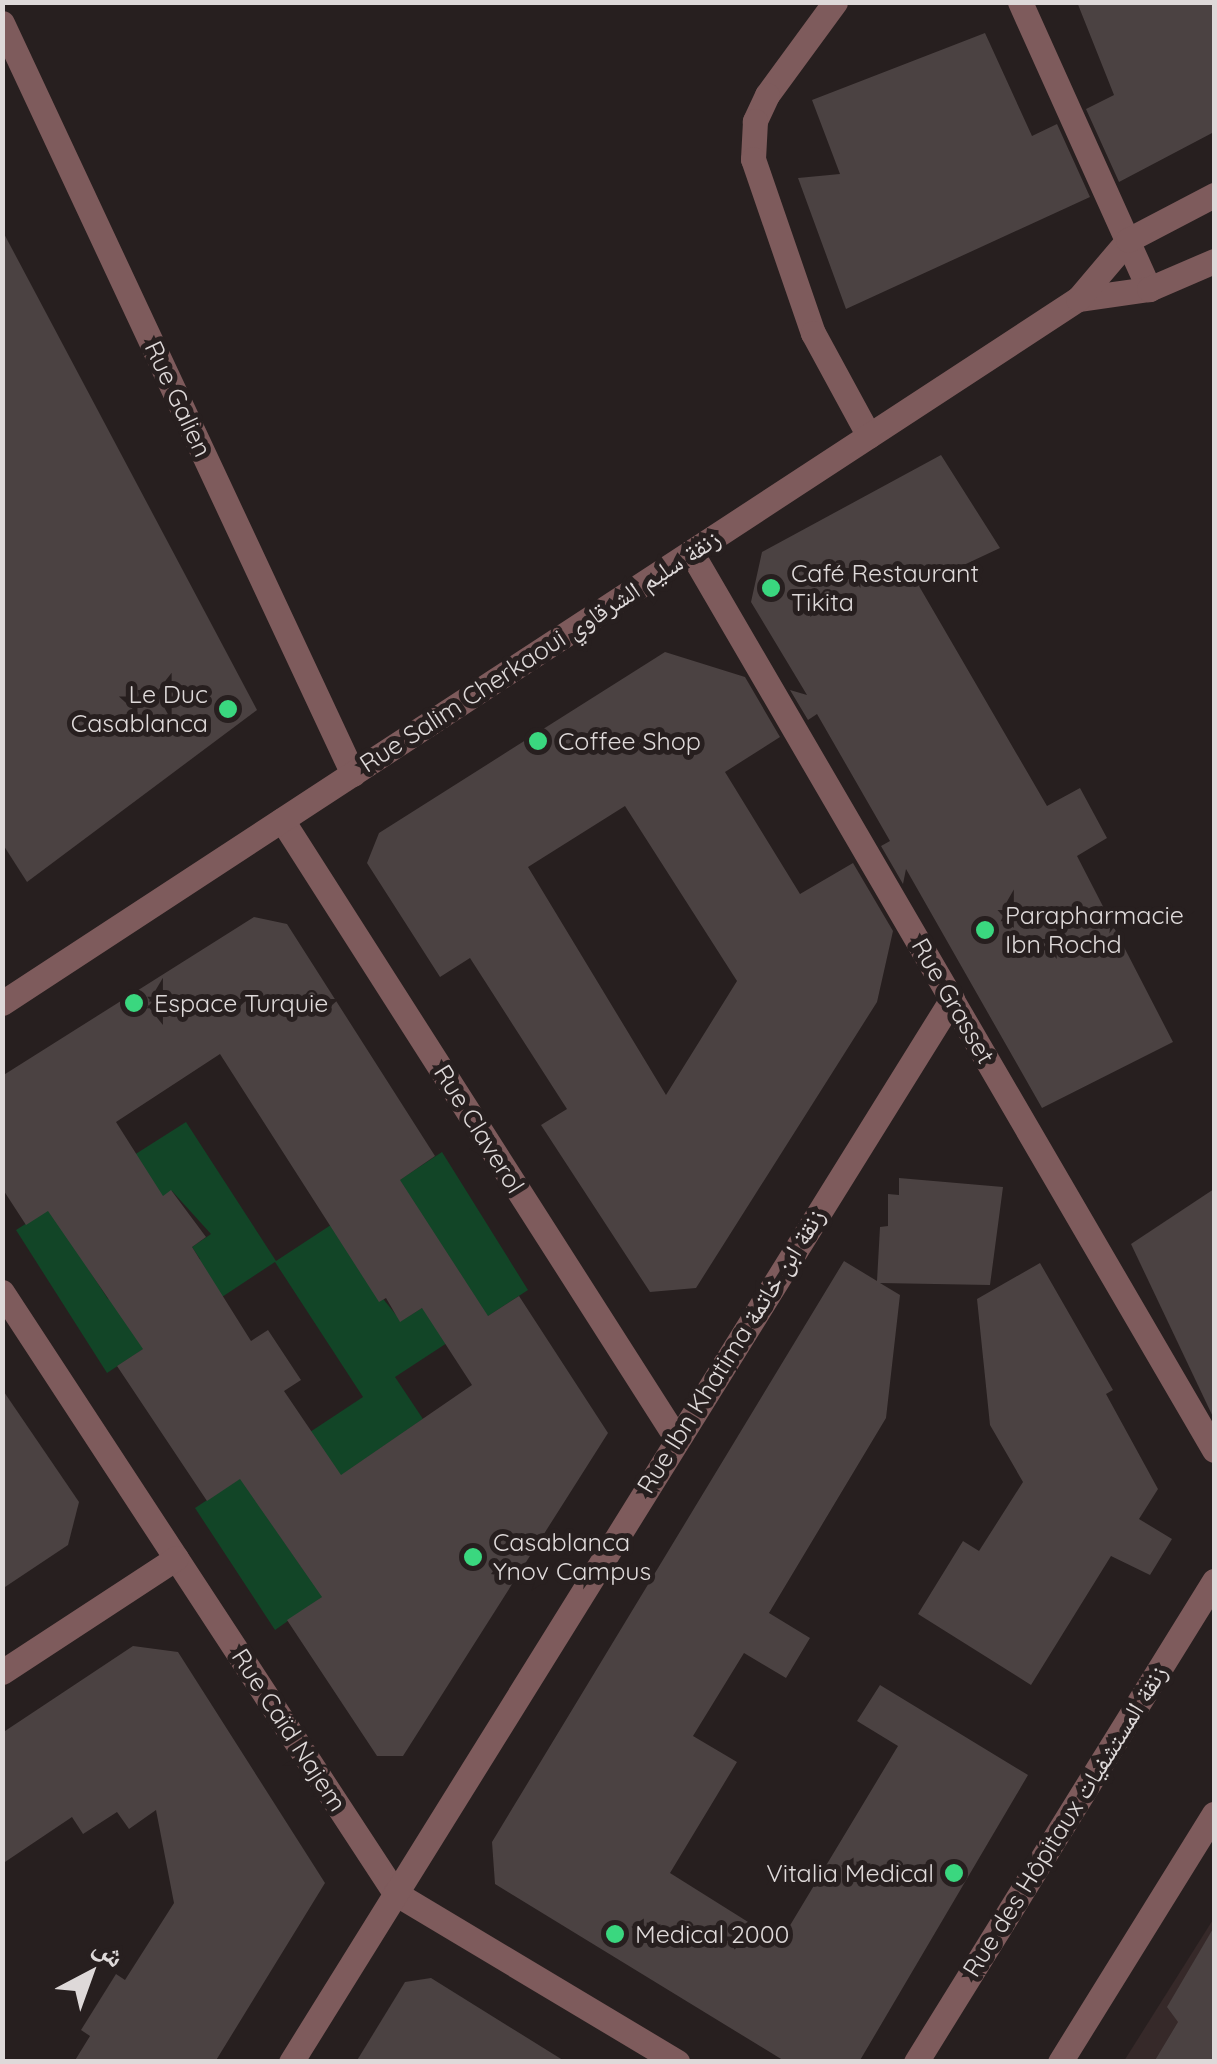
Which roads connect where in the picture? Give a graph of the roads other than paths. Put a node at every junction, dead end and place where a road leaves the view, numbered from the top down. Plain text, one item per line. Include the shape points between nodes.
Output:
1 (835, 2) edge
2 (1020, 2) edge
3 (2, 23) edge
4 (1212, 202) edge
5 (1128, 240) junction
6 (1214, 261) edge
7 (1149, 289) junction
8 (1078, 299) junction
9 (869, 436) junction
10 (692, 552) junction
11 (352, 774) junction
12 (282, 820) junction
13 (952, 999) junction
14 (2, 1003) edge
15 (2, 1292) edge
16 (676, 1439) junction
17 (1214, 1450) edge
18 (176, 1558) junction
19 (1214, 1581) edge
20 (2, 1672) edge
21 (1214, 1814) edge
22 (395, 1893) junction
23 (290, 2062) edge
24 (677, 2062) edge
25 (916, 2062) edge
26 (1060, 2062) edge

1 - 9 street via 766,95 755,121 753,159 813,333
2 - 5 street
3 - 11 street, Rue Galien
4 - 5 street
5 - 7 street
5 - 8 street
6 - 7 street
7 - 8 street
8 - 9 street, Rue Salim Cherkaoui زنقة سليم الشرقاوي
9 - 10 street, Rue Salim Cherkaoui زنقة سليم الشرقاوي
10 - 11 street, Rue Salim Cherkaoui زنقة سليم الشرقاوي
10 - 13 street, Rue Grasset
11 - 12 street, Rue Salim Cherkaoui زنقة سليم الشرقاوي
12 - 14 street, Rue Salim Cherkaoui زنقة سليم الشرقاوي
12 - 16 street, Rue Claverol
13 - 16 street, Rue Ibn Khatima زنقة ابن خاتمة
13 - 17 street, Rue Grasset
15 - 18 street, Rue Caïd Najem
16 - 22 street, Rue Ibn Khatima زنقة ابن خاتمة
18 - 20 street
18 - 22 street, Rue Caïd Najem
19 - 25 street, Rue des Hôpitaux زنقة المستشفيات
21 - 26 street
22 - 23 street, Rue Ibn Khatima زنقة ابن خاتمة
22 - 24 street, Rue Caïd Najem

